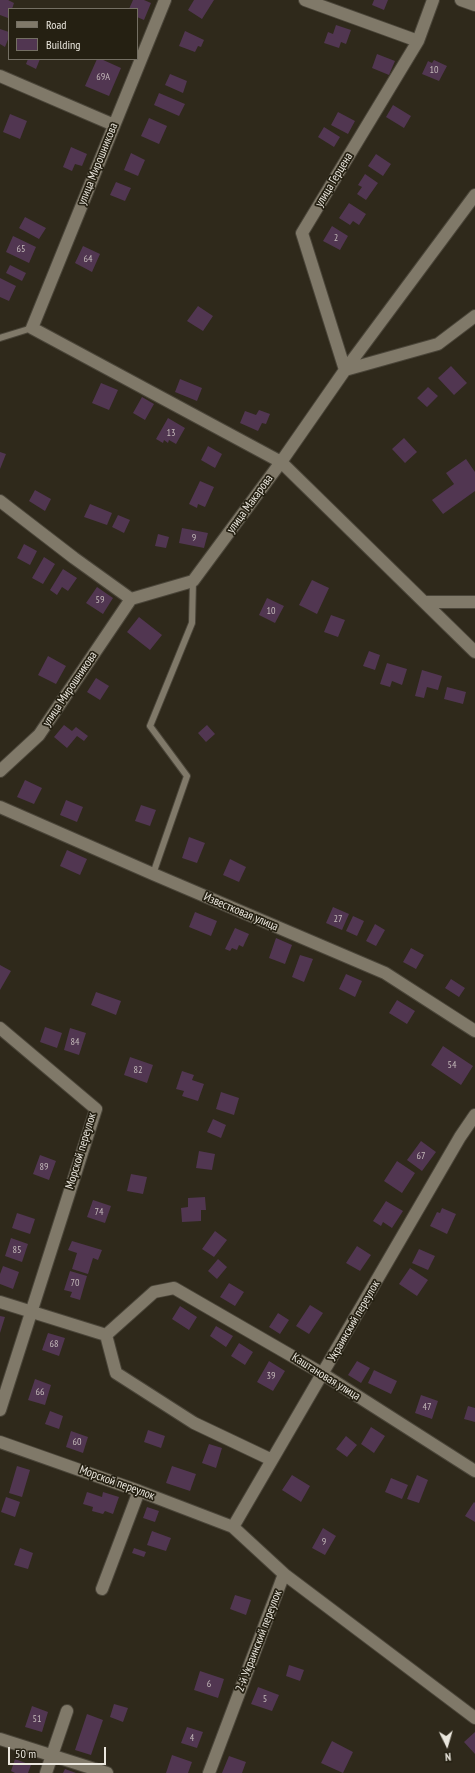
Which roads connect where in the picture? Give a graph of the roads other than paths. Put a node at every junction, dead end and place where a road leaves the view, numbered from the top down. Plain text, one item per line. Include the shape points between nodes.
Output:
1 (164, 0) edge
2 (306, 0) edge
3 (433, 0) edge
4 (461, 0) edge
5 (475, 5) edge
6 (418, 40) junction
7 (0, 76) edge
8 (114, 125) junction
9 (475, 195) edge
10 (475, 316) edge
11 (32, 328) junction
12 (0, 338) edge
13 (345, 370) junction
14 (281, 462) junction
15 (0, 501) edge
16 (193, 581) junction
17 (131, 598) junction
18 (424, 602) junction
19 (475, 602) edge
20 (475, 652) edge
21 (0, 771) edge
22 (0, 807) edge
23 (153, 874) junction
24 (0, 1028) edge
25 (475, 1031) edge
26 (475, 1115) edge
27 (0, 1302) edge
28 (31, 1312) junction
29 (106, 1335) junction
30 (323, 1374) junction
31 (0, 1410) edge
32 (0, 1442) edge
33 (272, 1460) junction
34 (475, 1471) edge
35 (139, 1491) junction
36 (233, 1527) junction
37 (284, 1574) junction
38 (102, 1588) dead end
39 (67, 1711) dead end
40 (475, 1718) edge
41 (0, 1739) edge
42 (52, 1756) junction
43 (46, 1773) edge
44 (107, 1773) edge
45 (209, 1773) edge

1 - 8 street, улица Мирошникова
2 - 6 street
3 - 6 street, улица Герцена
4 - 5 street
6 - 13 street, улица Герцена via 302,233
7 - 8 street
8 - 11 street, улица Мирошникова
9 - 13 street
10 - 13 street via 438,344
11 - 12 lane
11 - 14 street
13 - 14 street
14 - 16 street, улица Макарова
14 - 18 street, улица Макарова
15 - 17 street
16 - 17 street
16 - 23 lane via 192,623 150,726 188,776
17 - 21 street, улица Мирошникова via 39,735
18 - 19 street
18 - 20 street, улица Макарова
22 - 23 street, Известковая улица
23 - 25 street, Известковая улица via 385,973
24 - 28 street, Морской переулок via 96,1109
26 - 30 street, Украинский переулок
27 - 28 street
28 - 29 street
28 - 31 street, Морской переулок
29 - 30 street, Каштановая улица via 154,1292 174,1288
29 - 33 street via 116,1373 194,1423
30 - 33 street, Украинский переулок
30 - 34 street, Каштановая улица
32 - 35 street, Морской переулок
33 - 36 street, Украинский переулок
35 - 36 street, Морской переулок
35 - 38 street
36 - 37 street, 2-й Украинский переулок
37 - 40 street
37 - 45 street, 2-й Украинский переулок
39 - 42 street
41 - 42 street
42 - 43 street
42 - 44 street

